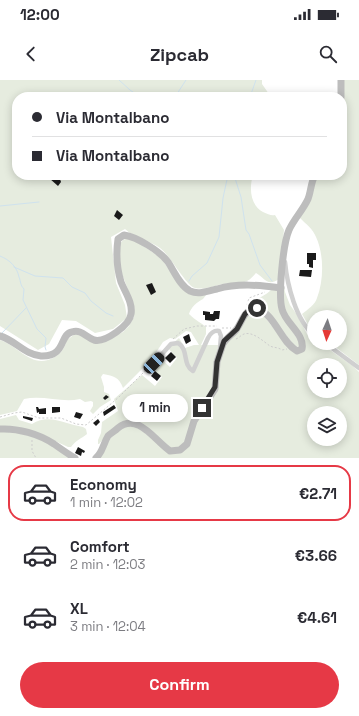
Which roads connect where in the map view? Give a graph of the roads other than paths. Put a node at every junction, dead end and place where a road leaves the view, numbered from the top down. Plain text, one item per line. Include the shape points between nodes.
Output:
1 (341, 80) edge
2 (340, 92) edge
3 (313, 180) edge
4 (284, 255) junction
5 (277, 287) junction
6 (307, 327) edge
7 (0, 336) edge
8 (335, 350) edge
9 (219, 353) junction
10 (154, 363) road end
11 (359, 368) edge
12 (0, 429) edge
13 (76, 458) edge
14 (96, 458) edge

1 - 2 street
3 - 4 street via 306,204 288,234
4 - 5 street
4 - 6 street via 286,276 292,296
5 - 7 street via 246,284 229,285 201,293 189,290 162,255 135,237 124,235 118,239 118,266 132,312 129,321 121,330 97,340 81,332 69,332 65,335 59,350 43,356 32,354
5 - 9 street via 284,317 302,342 300,351 291,347 264,312 255,308 245,314 238,327 224,341
8 - 11 street
9 - 10 street via 221,336 217,331 209,336 193,371 188,367 179,343 173,343
9 - 14 street via 215,387 194,421 187,444 183,448 170,451 144,429 128,423 109,435
12 - 13 street via 31,434 47,440

